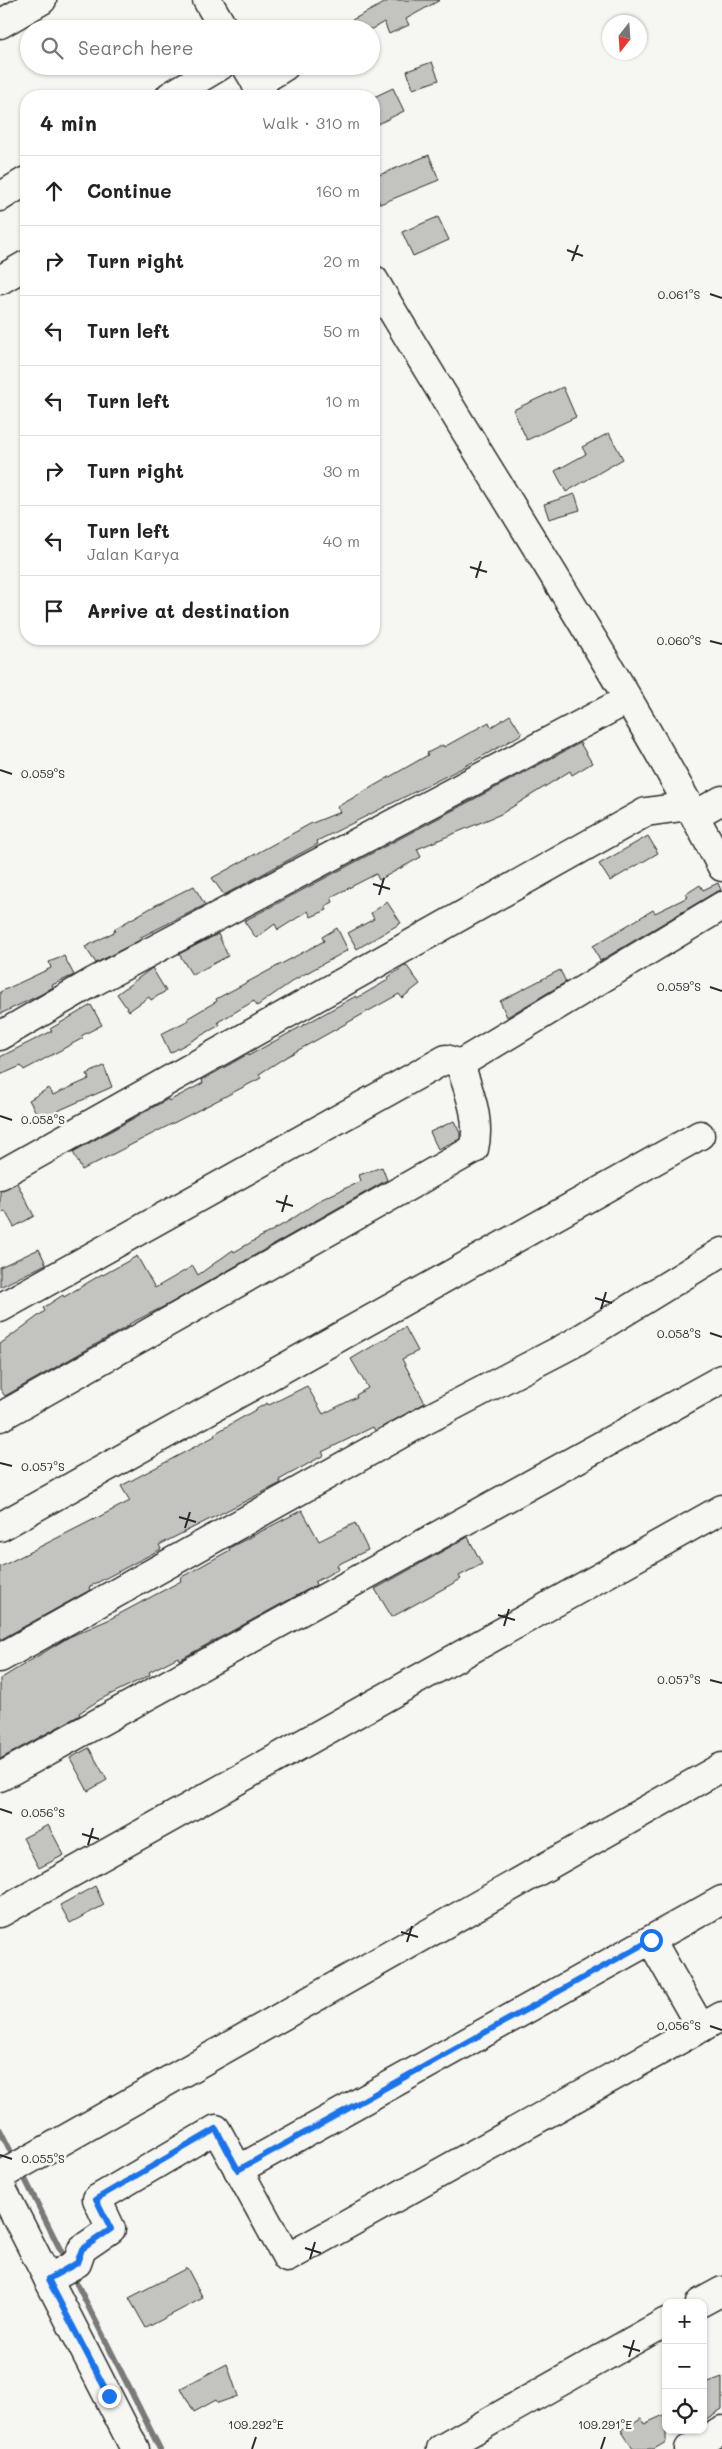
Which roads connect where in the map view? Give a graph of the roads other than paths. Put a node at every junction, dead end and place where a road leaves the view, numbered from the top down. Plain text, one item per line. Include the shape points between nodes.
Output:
1 (42, 0) edge
2 (207, 0) edge
3 (219, 20) edge
4 (0, 24) edge
5 (205, 75) edge
6 (269, 75) edge
7 (255, 82) edge
8 (180, 90) edge
9 (20, 185) edge
10 (0, 197) edge
11 (20, 268) edge
12 (0, 280) edge
13 (380, 290) edge
14 (627, 700) junction
15 (722, 800) edge
16 (692, 810) junction
17 (722, 867) edge
18 (722, 906) edge
19 (0, 1036) edge
20 (460, 1064) junction
21 (700, 1135) dead end
22 (0, 1175) edge
23 (722, 1252) edge
24 (0, 1308) edge
25 (722, 1379) edge
26 (0, 1416) edge
27 (722, 1508) edge
28 (0, 1528) edge
29 (0, 1658) edge
30 (722, 1767) edge
31 (0, 1777) edge
32 (722, 1900) edge
33 (0, 1913) edge
34 (651, 1940) junction
35 (711, 2022) edge
36 (238, 2170) junction
37 (9, 2173) edge
38 (62, 2271) junction
39 (722, 2291) edge
40 (707, 2299) edge
41 (662, 2324) edge
42 (722, 2430) edge
43 (135, 2449) edge
44 (441, 2449) edge
45 (688, 2449) edge

1 - 4 street
2 - 3 street
5 - 8 street
6 - 7 street
9 - 10 street
11 - 12 street
13 - 14 street
14 - 16 street
14 - 19 street via 102,977
15 - 16 street
16 - 17 street
16 - 22 street via 646,812
18 - 20 street
20 - 24 street via 446,1059
20 - 26 street via 476,1118 474,1149
21 - 28 street
23 - 29 street via 572,1344 422,1422
25 - 31 street
27 - 33 street
30 - 37 street
32 - 34 street
34 - 35 street
34 - 36 street
35 - 36 street via 287,2258
36 - 38 street via 216,2129 96,2199 111,2229 82,2249
37 - 38 street
38 - 43 street
39 - 40 street
41 - 44 street
42 - 45 street

